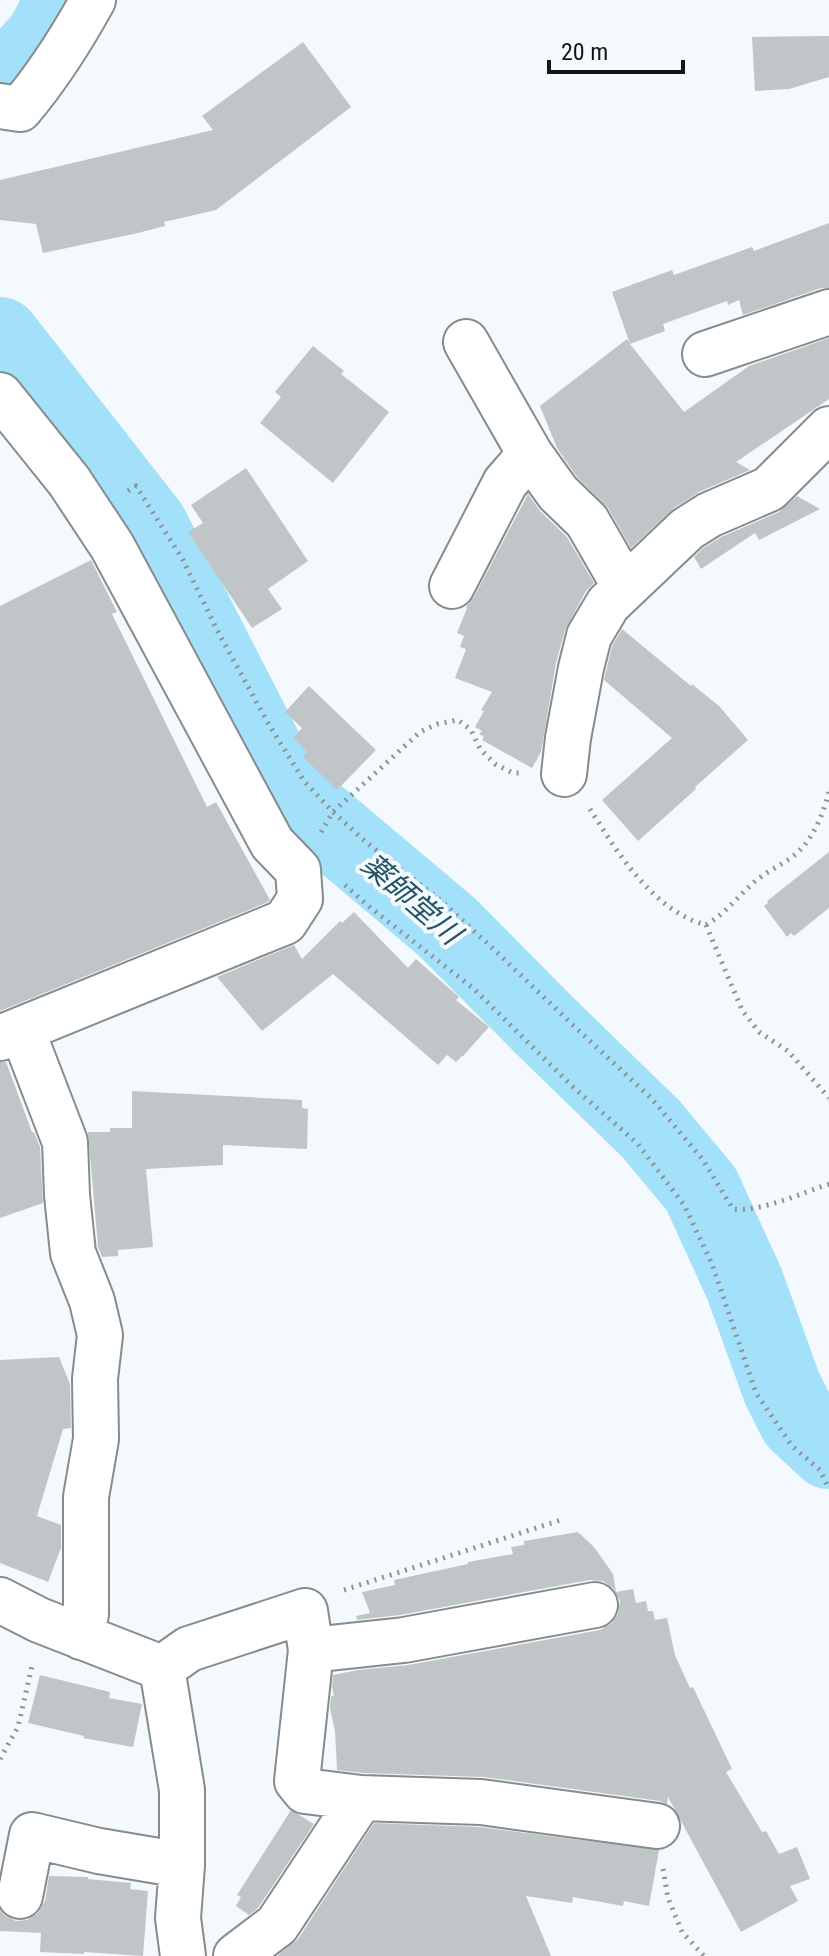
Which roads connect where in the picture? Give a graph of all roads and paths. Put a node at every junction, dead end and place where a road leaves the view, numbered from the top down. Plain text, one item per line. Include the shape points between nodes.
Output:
1 (93, 0) edge
2 (4, 107) edge
3 (829, 312) edge
4 (466, 342) dead end
5 (705, 354) dead end
6 (0, 395) edge
7 (829, 429) edge
8 (530, 454) junction
9 (93, 517) junction
10 (452, 586) dead end
11 (625, 587) junction
12 (564, 774) junction
13 (829, 791) edge
14 (333, 812) junction
15 (298, 870) junction
16 (706, 925) junction
17 (11, 1034) edge
18 (829, 1098) edge
19 (829, 1184) edge
20 (829, 1489) edge
21 (564, 1519) dead end
22 (0, 1600) edge
23 (595, 1605) dead end
24 (39, 1620) junction
25 (308, 1631) junction
26 (81, 1637) junction
27 (162, 1668) junction
28 (0, 1759) edge
29 (361, 1798) junction
30 (657, 1826) joint
31 (182, 1865) junction
32 (20, 1896) dead end
33 (183, 1956) edge
34 (236, 1956) edge
35 (704, 1956) edge

1 - 2 street via 32,95 20,109
3 - 5 street
4 - 8 street
6 - 9 street
7 - 11 street via 769,489 687,529
8 - 10 street via 505,483
8 - 11 street via 587,521
9 - 14 path via 136,486 183,560 268,723 304,781
9 - 15 street via 272,843
11 - 12 street via 589,636
12 - 14 path via 504,769 458,720 420,732
12 - 16 path via 639,879 660,900
13 - 16 path via 799,851
14 - 15 path
14 - 19 path via 440,900 651,1098 703,1160 733,1209 746,1210
15 - 17 street via 300,899 285,922
15 - 20 path via 339,880 474,989 638,1144 684,1205 712,1264 756,1393 792,1446 820,1470
16 - 18 path via 742,1010
17 - 26 street via 65,1142 73,1253 100,1335
21 - 25 path via 313,1600
22 - 24 street
23 - 25 street via 404,1640
24 - 26 street
24 - 28 path via 18,1727
25 - 27 street via 189,1649
25 - 29 street via 297,1781 305,1791
26 - 27 street
27 - 31 street via 182,1790
29 - 30 street via 481,1802
29 - 34 street via 277,1925
30 - 35 path via 668,1898 682,1932
31 - 32 street via 32,1835
31 - 33 street via 178,1918

